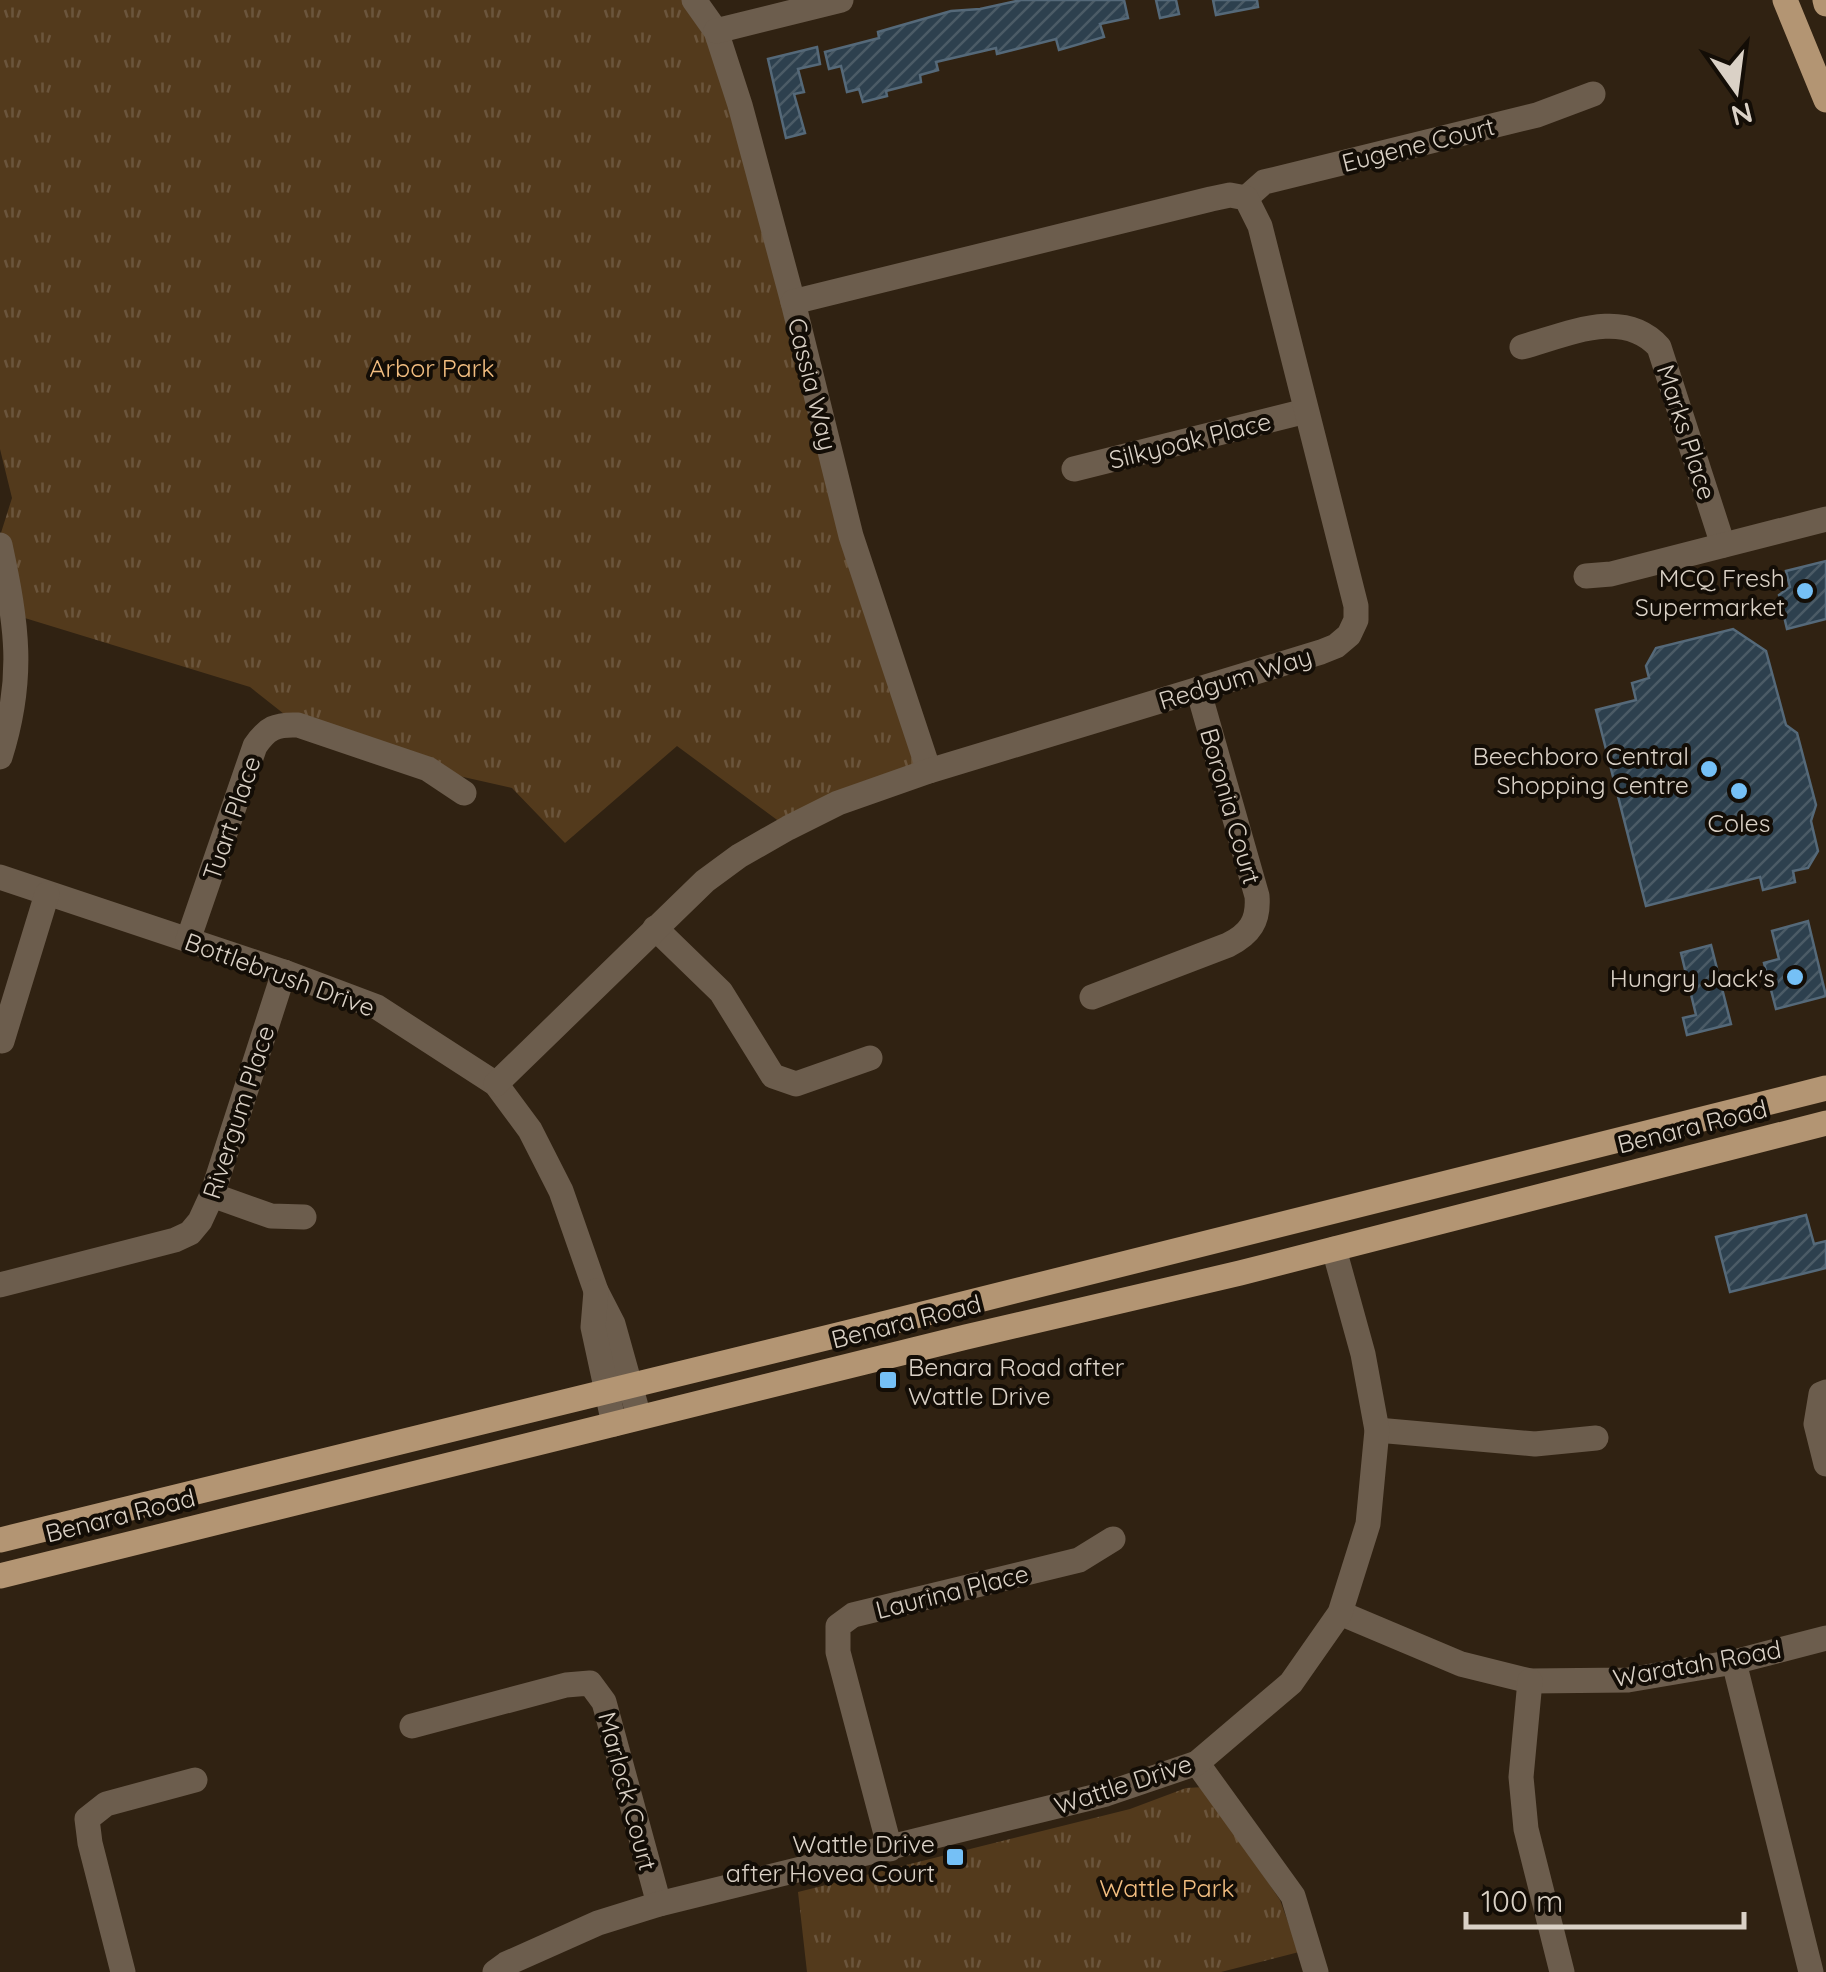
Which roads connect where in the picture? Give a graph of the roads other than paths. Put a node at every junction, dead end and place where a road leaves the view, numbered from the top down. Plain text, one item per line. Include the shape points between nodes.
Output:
1 (694, 0) edge
2 (842, 0) edge
3 (1786, 0) edge
4 (716, 31) junction
5 (1593, 94) dead end
6 (1826, 100) edge
7 (1246, 198) junction
8 (794, 302) junction
9 (1522, 347) dead end
10 (1306, 411) junction
11 (1074, 469) dead end
12 (1826, 519) edge
13 (0, 545) edge
14 (1723, 545) junction
15 (1586, 576) dead end
16 (1198, 689) junction
17 (0, 757) edge
18 (929, 770) junction
19 (464, 793) dead end
20 (0, 877) edge
21 (47, 894) junction
22 (655, 928) junction
23 (188, 940) junction
24 (284, 972) junction
25 (1092, 998) dead end
26 (2, 1042) edge
27 (870, 1058) dead end
28 (1826, 1073) edge
29 (496, 1084) junction
30 (1826, 1088) edge
31 (1761, 1104) junction
32 (1826, 1123) edge
33 (1709, 1135) junction
34 (212, 1194) junction
35 (1325, 1214) junction
36 (304, 1216) dead end
37 (1334, 1250) junction
38 (0, 1286) edge
39 (958, 1306) junction
40 (966, 1337) junction
41 (619, 1389) junction
42 (1826, 1392) edge
43 (627, 1420) junction
44 (1377, 1430) junction
45 (1596, 1438) dead end
46 (1826, 1464) edge
47 (186, 1494) junction
48 (195, 1528) junction
49 (1112, 1539) dead end
50 (0, 1540) edge
51 (0, 1576) edge
52 (1340, 1613) junction
53 (1826, 1638) edge
54 (1734, 1662) junction
55 (1530, 1681) junction
56 (412, 1726) dead end
57 (1198, 1762) junction
58 (195, 1780) dead end
59 (890, 1849) junction
60 (659, 1904) junction
61 (123, 1972) edge
62 (494, 1972) edge
63 (1316, 1972) edge
64 (1562, 1972) edge
65 (1811, 1972) edge

1 - 4 street, Cassia Way
2 - 4 street
3 - 6 main road
4 - 8 street, Cassia Way
5 - 7 street, Eugene Court via 1537,115 1264,182
7 - 8 street via 1211,198
7 - 10 street, Redgum Way via 1260,226
8 - 18 street, Cassia Way via 851,536
9 - 14 street, Marks Place via 1612,324 1646,332 1659,346
10 - 11 street, Silkyoak Place
10 - 16 street, Redgum Way via 1356,620 1336,646
12 - 14 street
13 - 17 street via 18,652
14 - 15 street
16 - 18 street, Redgum Way
16 - 25 street, Boronia Court via 1257,896 1253,926 1244,938
18 - 22 street, Redgum Way via 770,837 705,881
19 - 23 street, Tuart Place via 428,769 298,725 266,730
20 - 21 street, Bottlebrush Drive
21 - 23 street, Bottlebrush Drive
21 - 26 street
22 - 27 street via 721,992 773,1076 796,1084
22 - 29 street, Redgum Way
23 - 24 street, Bottlebrush Drive
24 - 29 street, Bottlebrush Drive via 377,1006
24 - 34 street, Rivergum Place
28 - 31 main road
29 - 41 street, Bottlebrush Drive via 530,1130 569,1210 596,1291 594,1327
30 - 31 main road, Benara Road
31 - 33 main road, Benara Road via 1732,1112
32 - 33 main road, Benara Road via 1739,1145
33 - 35 main road, Benara Road via 1678,1126
33 - 37 main road, Benara Road via 1686,1158
34 - 36 street via 271,1216
34 - 38 street, Rivergum Place via 200,1221 175,1240
35 - 37 main road
35 - 39 main road, Benara Road
37 - 40 main road, Benara Road
37 - 44 street, Wattle Drive
39 - 40 main road
39 - 41 main road, Benara Road
40 - 43 main road, Benara Road
41 - 43 street, Bottlebrush Drive
41 - 47 main road, Benara Road
42 - 46 street via 1816,1424
43 - 48 main road, Benara Road
44 - 45 street via 1535,1444
44 - 52 street, Wattle Drive via 1368,1524
47 - 48 main road
47 - 50 main road, Benara Road
48 - 51 main road, Benara Road
49 - 59 street, Laurina Place via 1079,1560 853,1614 838,1626 838,1652
52 - 55 street, Waratah Road via 1461,1664
52 - 57 street, Wattle Drive via 1291,1683
53 - 54 street, Waratah Road
54 - 55 street, Waratah Road via 1628,1680
54 - 65 street
55 - 64 street via 1520,1776 1526,1829
56 - 60 street, Marlock Court via 590,1683 604,1702
57 - 59 street, Wattle Drive via 1106,1794
57 - 63 street via 1293,1896
58 - 61 street via 106,1804 87,1819
59 - 60 street, Wattle Drive
60 - 62 street, Wattle Drive via 598,1923

